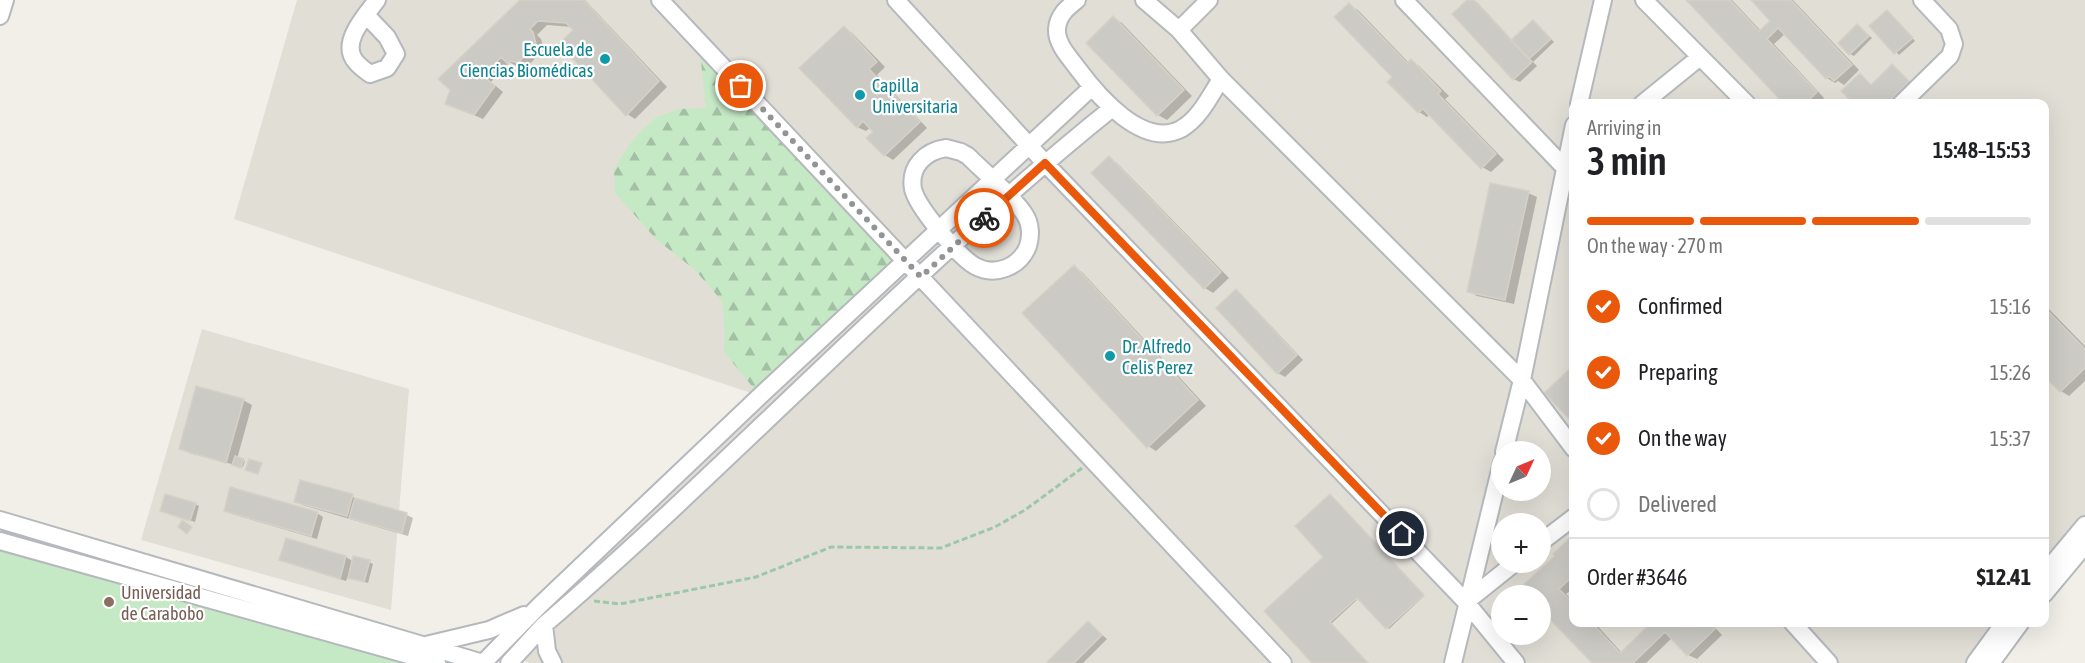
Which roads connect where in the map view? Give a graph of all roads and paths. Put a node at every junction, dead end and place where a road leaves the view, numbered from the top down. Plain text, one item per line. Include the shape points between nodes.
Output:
1 (5, 0) edge
2 (377, 0) edge
3 (660, 0) edge
4 (896, 0) edge
5 (1077, 0) edge
6 (1144, 0) edge
7 (1209, 0) edge
8 (1404, 0) edge
9 (1603, 0) edge
10 (1644, 0) edge
11 (1922, 0) edge
12 (366, 15) dead end
13 (0, 16) edge
14 (1179, 30) junction
15 (1700, 57) junction
16 (1221, 79) junction
17 (1092, 87) junction
18 (1580, 99) edge
19 (1648, 99) edge
20 (1742, 99) edge
21 (1906, 99) edge
22 (1112, 109) junction
23 (1030, 145) junction
24 (1045, 163) junction
25 (1569, 163) edge
26 (991, 180) junction
27 (1008, 196) junction
28 (938, 229) junction
29 (954, 246) junction
30 (905, 259) junction
31 (921, 277) junction
32 (1522, 380) junction
33 (1507, 441) edge
34 (1569, 442) edge
35 (1093, 460) junction
36 (1492, 501) edge
37 (0, 520) edge
38 (1569, 521) edge
39 (2085, 525) edge
40 (1551, 535) edge
41 (0, 541) edge
42 (2085, 545) edge
43 (2049, 568) edge
44 (1503, 573) edge
45 (2049, 588) edge
46 (574, 599) junction
47 (1467, 602) junction
48 (538, 607) junction
49 (544, 625) junction
50 (1797, 627) edge
51 (2001, 627) edge
52 (2017, 627) edge
53 (424, 645) junction
54 (437, 663) edge
55 (483, 663) edge
56 (509, 663) edge
57 (553, 663) edge
58 (1283, 663) edge
59 (1453, 663) edge
60 (1516, 663) edge
61 (1829, 663) edge
62 (1975, 663) edge
63 (1991, 663) edge

1 - 13 street
2 - 12 street
3 - 30 street
4 - 23 street
5 - 17 street via 1062,12 1057,30 1063,48
6 - 14 street
7 - 14 street
8 - 25 street
9 - 18 street
10 - 15 street
11 - 21 street via 1949,29 1954,44 1950,56
14 - 16 street
15 - 19 street
15 - 20 street
16 - 22 street via 1199,114 1181,129 1159,134 1139,127
16 - 32 street
17 - 22 street
17 - 23 street
22 - 24 street
23 - 24 street
23 - 26 street
24 - 27 street
24 - 47 street
25 - 32 street
26 - 27 street
26 - 28 street
26 - 28 street via 968,156 954,149 938,149 924,157 914,172 913,189
27 - 29 street
27 - 29 street via 1025,215 1030,230 1028,246 1020,259 1006,268 989,271 973,265
28 - 29 street
28 - 30 street
29 - 31 street
30 - 31 street
30 - 48 street
31 - 35 street
31 - 46 street
32 - 33 street
32 - 34 street
35 - 46 path via 1025,510 995,527 941,548 831,547 756,577 689,591 620,604
35 - 58 street
36 - 47 street
37 - 53 street
38 - 40 street
39 - 43 street
41 - 54 street
42 - 45 street
44 - 47 street
46 - 49 street
47 - 59 street
47 - 60 street
48 - 53 street via 489,630
48 - 55 street
49 - 56 street
49 - 57 street via 547,651
50 - 61 street
51 - 62 street
52 - 63 street
53 - 55 street

